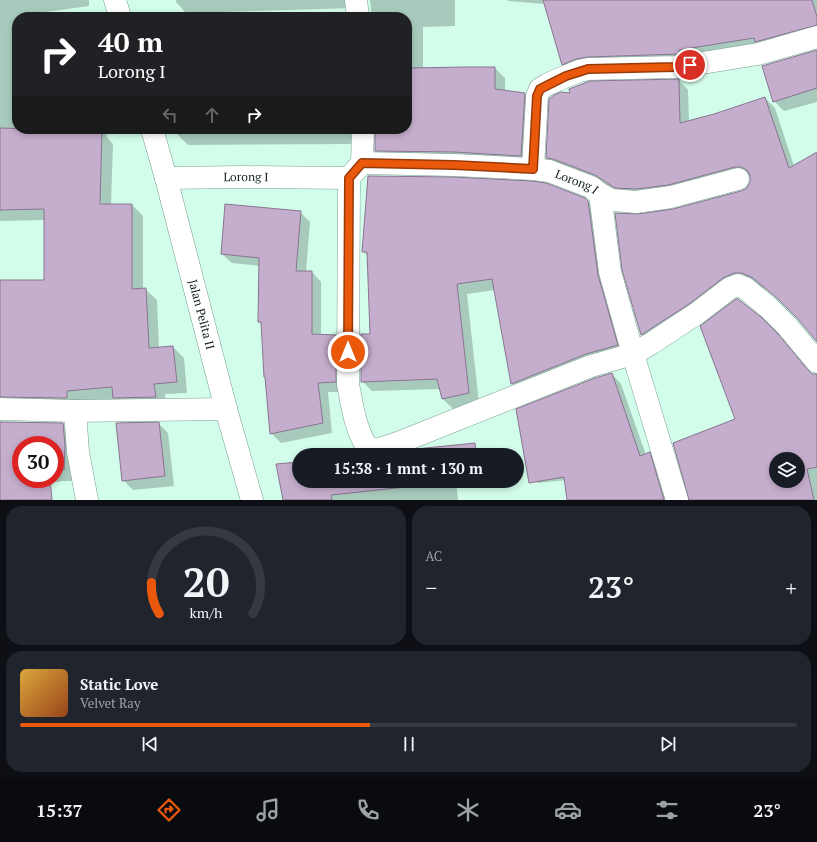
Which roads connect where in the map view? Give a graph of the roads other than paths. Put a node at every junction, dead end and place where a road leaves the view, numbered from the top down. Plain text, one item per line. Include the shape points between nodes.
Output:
1 (115, 0) edge
2 (356, 0) edge
3 (119, 12) edge
4 (357, 12) edge
5 (817, 37) edge
6 (153, 134) edge
7 (362, 134) edge
8 (533, 169) junction
9 (355, 170) junction
10 (166, 178) junction
11 (738, 179) dead end
12 (600, 194) junction
13 (633, 354) junction
14 (817, 362) edge
15 (0, 409) edge
16 (226, 409) junction
17 (75, 411) junction
18 (87, 500) edge
19 (252, 500) edge
20 (677, 500) edge

1 - 3 street
2 - 4 street
5 - 8 street via 758,54 690,65 588,69 548,84 540,89 537,96
6 - 10 street, Jalan Pelita II
7 - 9 street
8 - 9 street, Lorong I via 454,165
8 - 12 street, Lorong I via 570,178
9 - 10 street, Lorong I via 242,177
9 - 13 street via 348,384 360,437 367,447 376,450 398,443 591,366
10 - 16 street, Jalan Pelita II
11 - 12 street, Lorong I via 670,197 636,202 612,200
12 - 13 street via 610,272
13 - 14 street via 738,285 769,308
13 - 20 street
15 - 17 street
16 - 17 street
16 - 19 street, Jalan Pelita II
17 - 18 street via 78,452

